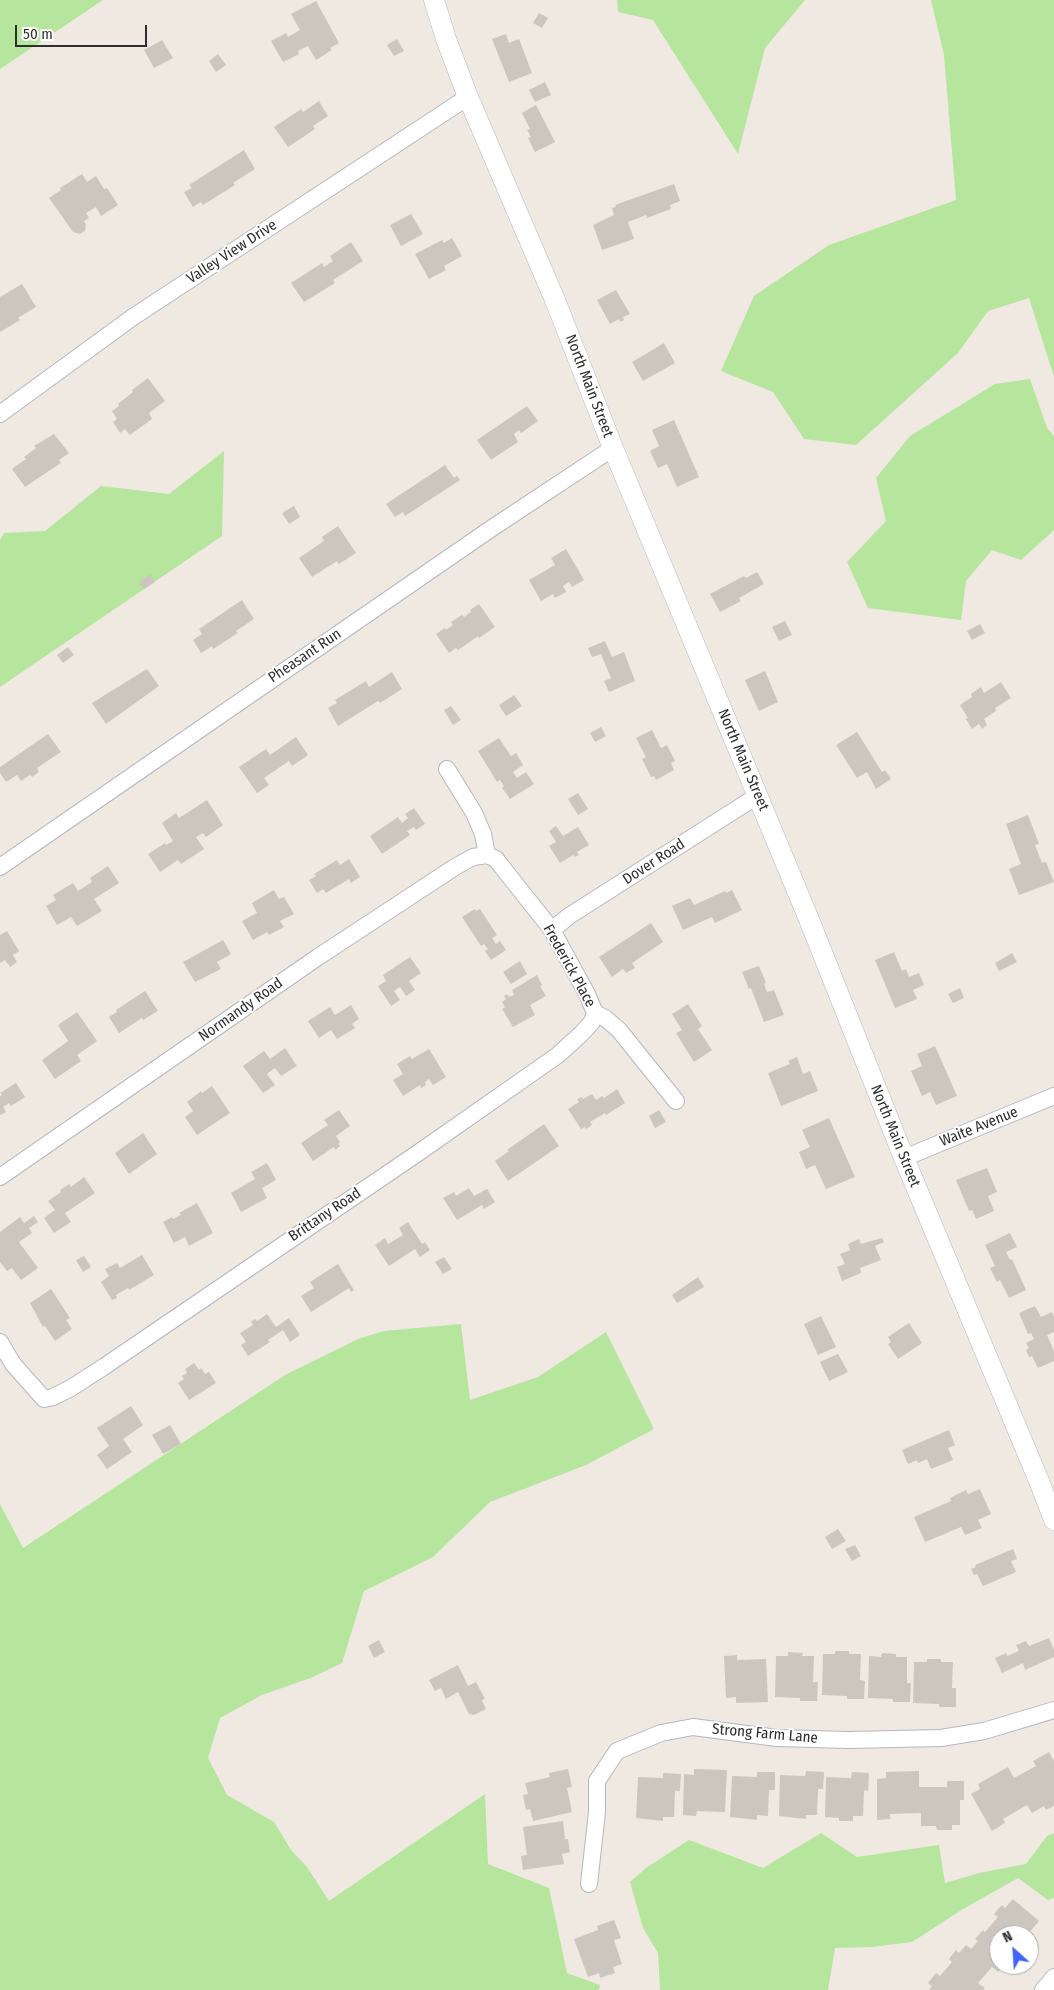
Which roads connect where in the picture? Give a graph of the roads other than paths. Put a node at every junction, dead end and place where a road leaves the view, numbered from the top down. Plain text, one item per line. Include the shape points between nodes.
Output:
1 (434, 0) edge
2 (468, 97) junction
3 (0, 414) edge
4 (613, 448) junction
5 (447, 769) dead end
6 (757, 796) junction
7 (488, 855) junction
8 (0, 867) edge
9 (552, 930) junction
10 (596, 1014) junction
11 (1054, 1096) edge
12 (676, 1101) dead end
13 (904, 1158) junction
14 (0, 1177) edge
15 (0, 1342) edge
16 (1054, 1520) edge
17 (1054, 1710) edge
18 (589, 1884) dead end
19 (1054, 1977) edge
20 (1043, 1990) edge

1 - 2 street, North Main Street
2 - 3 street, Valley View Drive via 133,317
2 - 4 street, North Main Street via 556,300
4 - 6 street, North Main Street
4 - 8 street, Pheasant Run
5 - 7 street via 474,813
6 - 9 street, Dover Road
6 - 13 street, North Main Street
7 - 9 street, Frederick Place via 496,859
7 - 14 street, Normandy Road via 473,857 455,867 318,957
9 - 10 street, Frederick Place
10 - 12 street, Frederick Place via 619,1030
10 - 15 street, Brittany Road via 581,1034 558,1055 105,1366 54,1397 42,1397 13,1364
11 - 13 street, Waite Avenue
13 - 16 street, North Main Street
17 - 18 street, Strong Farm Lane via 984,1731 941,1738 777,1738 693,1728 661,1733 617,1751 597,1781
19 - 20 street

